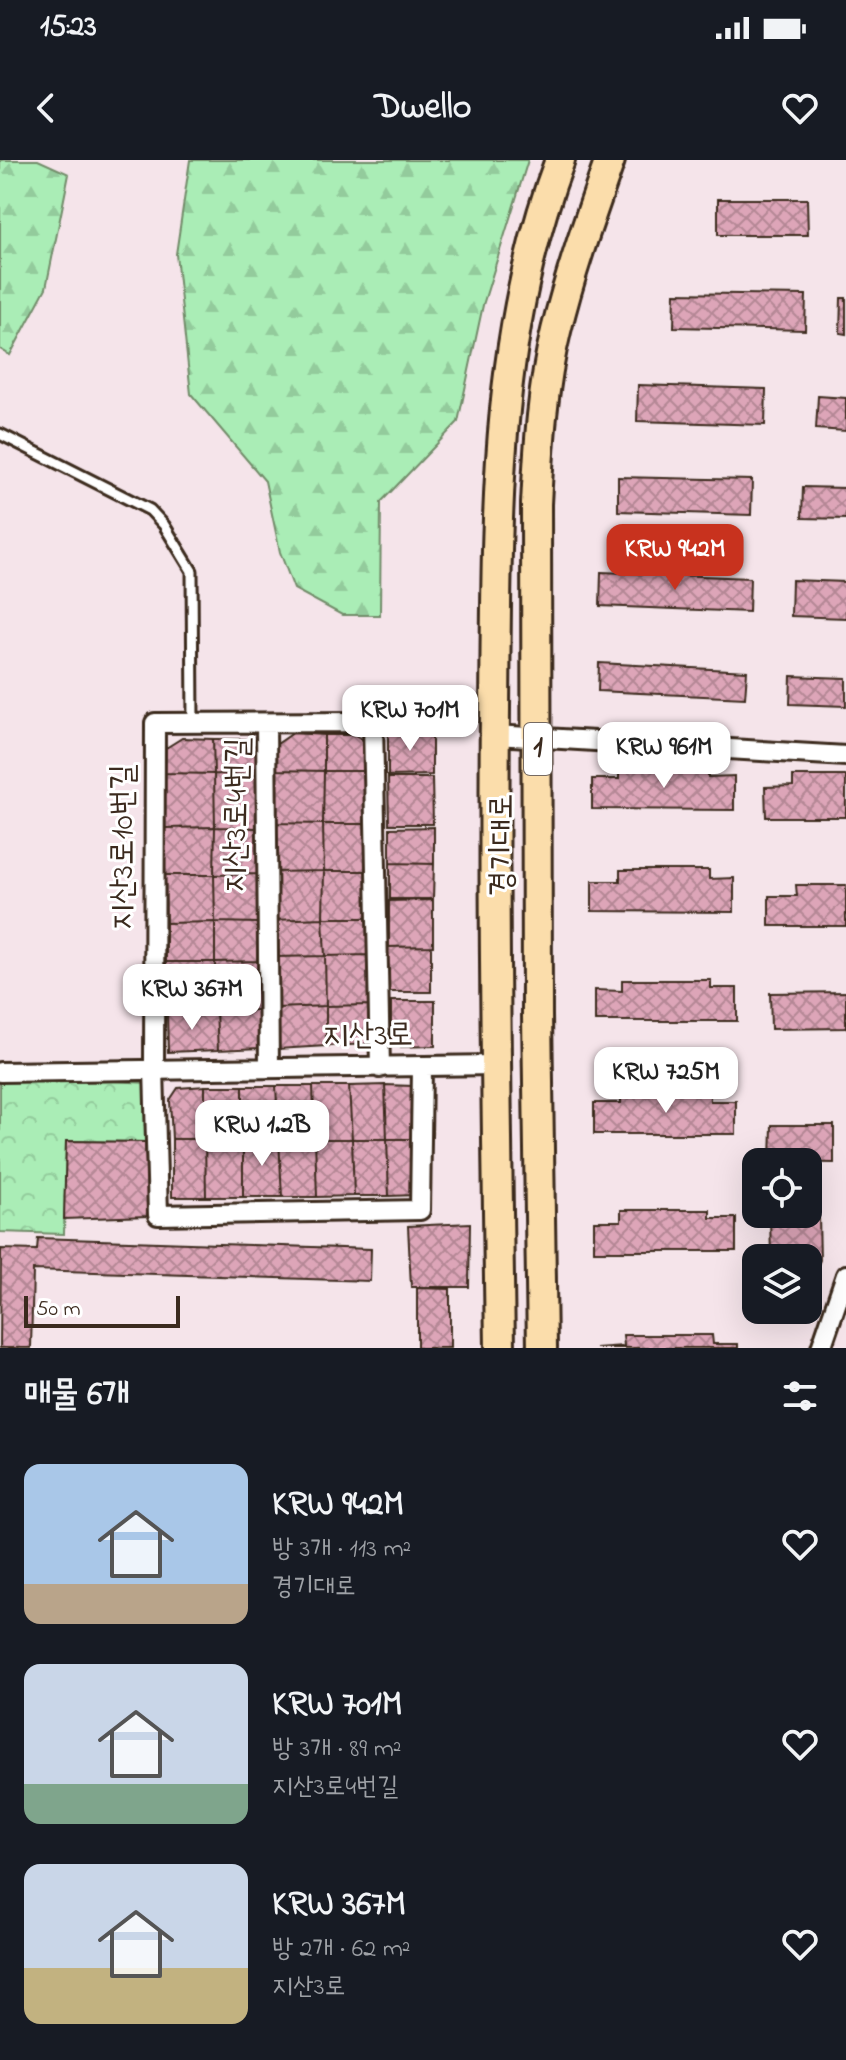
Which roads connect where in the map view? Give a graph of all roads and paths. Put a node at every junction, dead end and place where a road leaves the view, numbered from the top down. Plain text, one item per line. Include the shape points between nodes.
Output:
1 (560, 160) edge
2 (610, 160) edge
3 (0, 434) edge
4 (155, 723) joint
5 (193, 723) junction
6 (266, 723) junction
7 (495, 735) junction
8 (538, 737) junction
9 (846, 756) edge
10 (496, 1065) junction
11 (422, 1067) junction
12 (154, 1068) junction
13 (269, 1068) junction
14 (380, 1068) junction
15 (0, 1072) edge
16 (846, 1275) edge
17 (500, 1348) edge
18 (542, 1348) edge
19 (821, 1348) edge

1 - 7 main road, 경기대로 / 1 via 543,205 515,323 500,454
2 - 8 main road, 경기대로 / 1 via 555,335 539,443
3 - 5 lane via 150,510 164,525 192,571
4 - 5 street, 지산3로4번길
4 - 12 street, 지산3로10번길
5 - 6 street, 지산3로4번길
6 - 13 street, 지산3로4번길
6 - 14 street, 지산3로4번길 via 373,722
7 - 8 street
7 - 10 main road, 경기대로 / 1
8 - 9 street
8 - 18 main road, 경기대로 / 1
10 - 11 street, 지산3로
10 - 17 main road, 경기대로 / 1
11 - 12 street, 지산3로10번길 via 420,1210 158,1215
11 - 14 street, 지산3로
12 - 13 street, 지산3로
12 - 15 street, 지산3로
13 - 14 street, 지산3로
16 - 19 street

